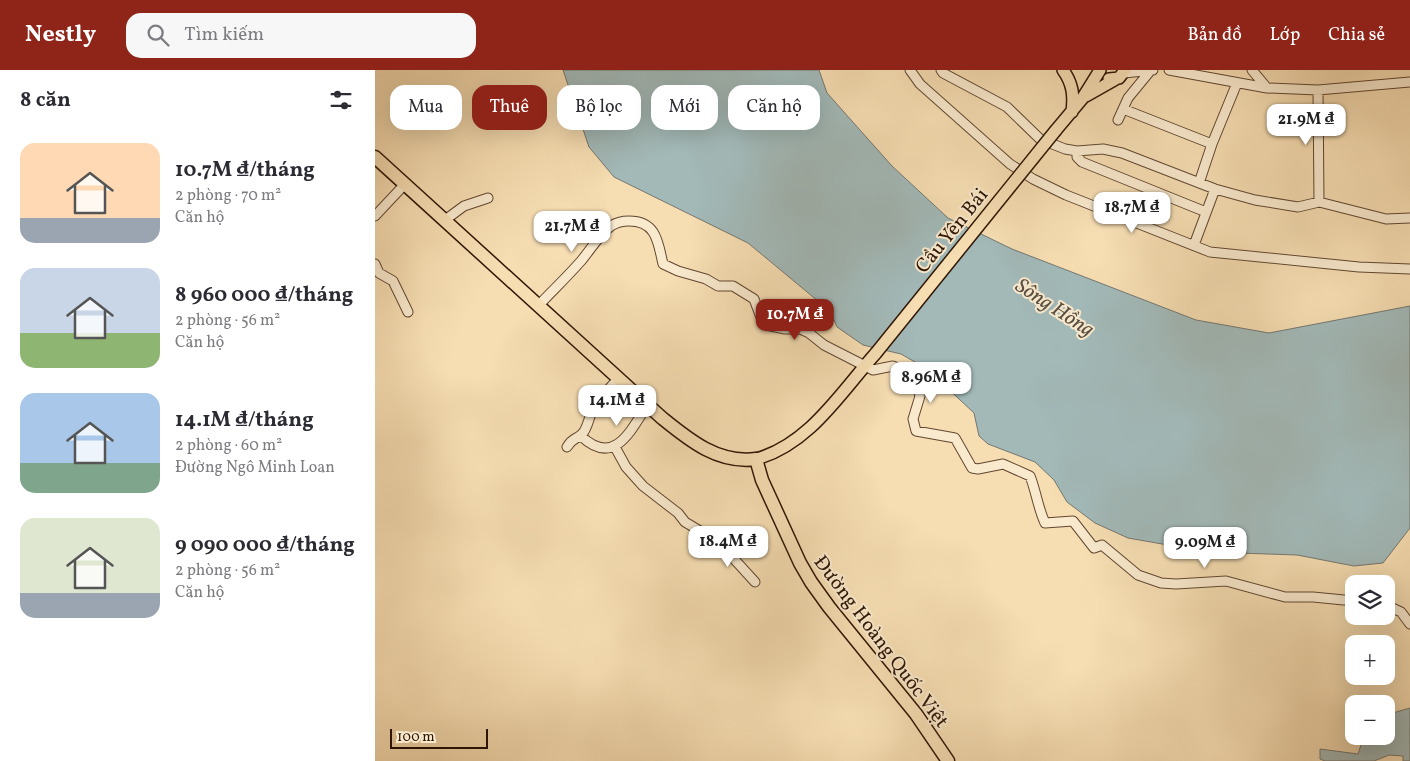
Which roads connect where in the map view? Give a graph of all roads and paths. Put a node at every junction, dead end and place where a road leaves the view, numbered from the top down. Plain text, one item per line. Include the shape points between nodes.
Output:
1 (910, 70) edge
2 (941, 70) edge
3 (1063, 70) edge
4 (1101, 70) edge
5 (1152, 70) edge
6 (1169, 70) edge
7 (1252, 70) edge
8 (1123, 73) edge
9 (1410, 82) edge
10 (1237, 83) junction
11 (1267, 88) junction
12 (1318, 90) junction
13 (1082, 99) junction
14 (1123, 109) junction
15 (1071, 112) junction
16 (1118, 120) dead end
17 (1212, 144) junction
18 (1077, 151) junction
19 (375, 157) edge
20 (1199, 183) junction
21 (405, 184) junction
22 (1215, 188) junction
23 (488, 198) dead end
24 (1319, 202) junction
25 (1206, 212) junction
26 (375, 216) edge
27 (1410, 218) edge
28 (445, 220) junction
29 (1194, 245) junction
30 (375, 264) edge
31 (1410, 269) edge
32 (538, 306) junction
33 (408, 312) dead end
34 (864, 366) junction
35 (619, 378) junction
36 (648, 404) junction
37 (581, 436) junction
38 (567, 447) dead end
39 (615, 447) junction
40 (756, 459) junction
41 (755, 582) dead end
42 (1345, 600) edge
43 (1395, 609) edge
44 (1410, 624) edge
45 (948, 761) edge

1 - 29 street via 920,84 1010,164 1033,179
2 - 18 street via 1007,107 1040,139
3 - 15 main road via 1073,90
4 - 8 main road via 1109,78
4 - 13 main road
5 - 8 street
5 - 14 street via 1128,98
6 - 10 street
7 - 11 street
8 - 13 main road
9 - 12 street
10 - 11 street
10 - 17 street
11 - 12 street
12 - 24 street
13 - 15 main road, Cầu Yên Bái
14 - 16 street
14 - 17 street
15 - 34 main road, Cầu Yên Bái, bridge
17 - 20 street
18 - 20 street via 1103,149 1122,153
18 - 25 street via 1082,162
19 - 21 highway
20 - 22 street
21 - 26 street
21 - 28 highway
22 - 24 street via 1255,200 1298,207
22 - 25 street
23 - 28 street via 464,206
24 - 27 street via 1386,219
25 - 29 street
28 - 32 highway
29 - 31 street via 1210,252 1359,268
30 - 33 street via 379,274 393,281
32 - 34 street via 612,225 620,221 637,221 652,229 663,264 718,286 733,286 754,299 766,325 800,329
32 - 35 highway
34 - 40 main road, Cầu Yên Bái via 807,431 786,447
34 - 42 street via 873,370 893,366 917,386 920,396 913,419 916,431 955,438 972,468 1003,464 1030,476 1045,523 1073,521 1094,548 1102,545 1138,574 1161,583 1227,581 1285,598
35 - 36 highway
35 - 37 street via 598,401
36 - 39 street
36 - 40 highway via 693,443 734,459
37 - 38 street via 571,440
37 - 39 street via 591,445 603,449
39 - 41 street via 626,467 643,486 679,513 685,522 724,548
40 - 45 highway, Đường Hoàng Quốc Việt via 762,480 811,582
43 - 44 street

